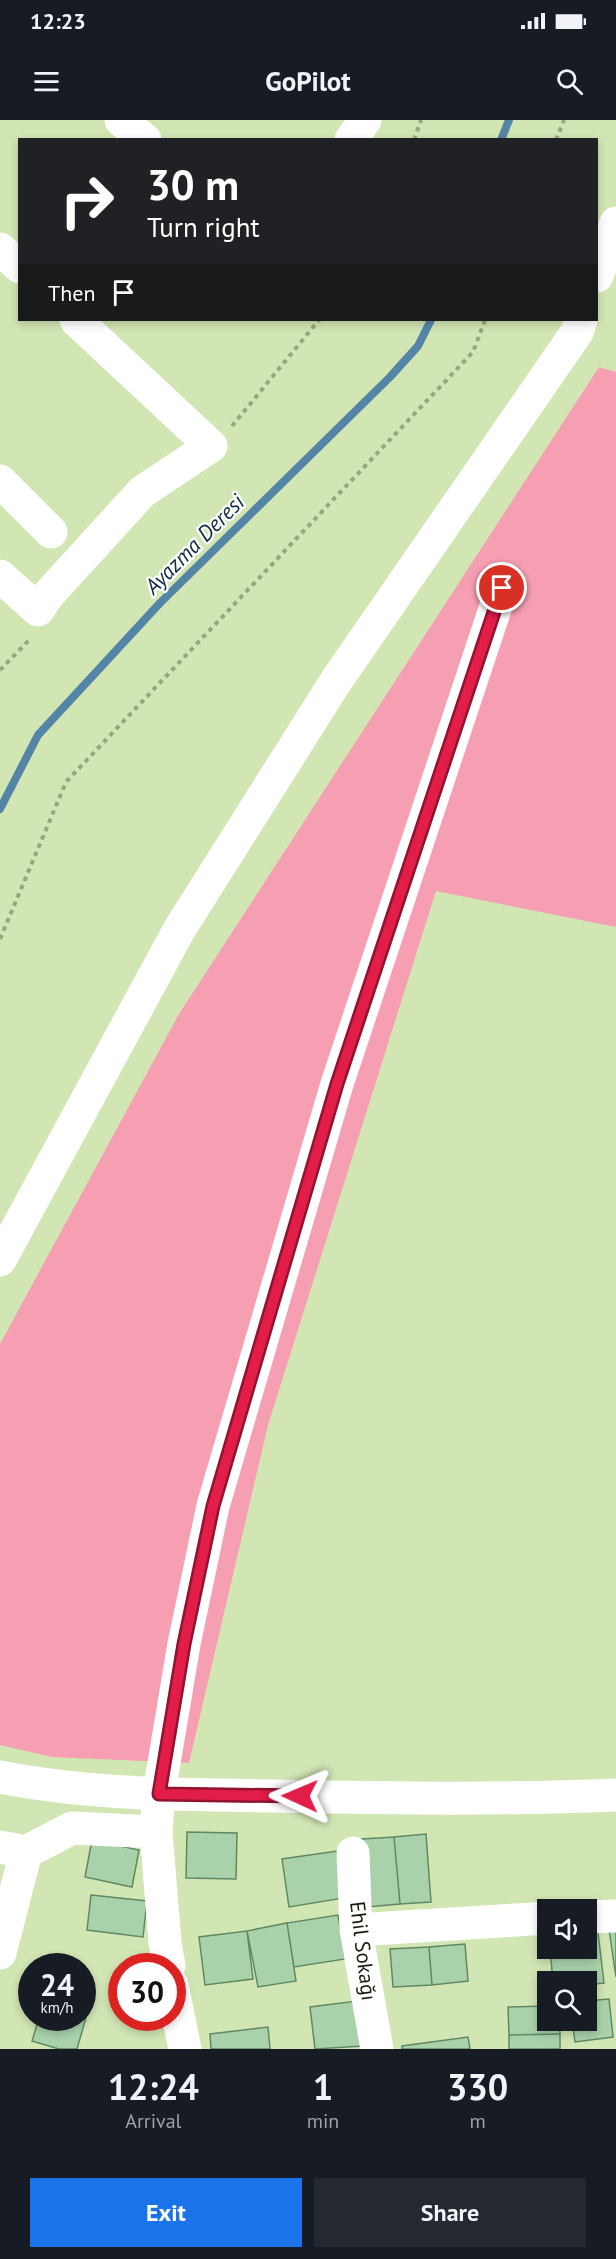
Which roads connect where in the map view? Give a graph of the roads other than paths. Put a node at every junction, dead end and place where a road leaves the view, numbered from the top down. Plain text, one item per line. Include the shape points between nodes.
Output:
1 (121, 120) edge
2 (365, 120) edge
3 (144, 138) edge
4 (352, 138) edge
5 (616, 224) edge
6 (0, 249) edge
7 (18, 265) edge
8 (598, 273) edge
9 (77, 321) edge
10 (581, 321) edge
11 (0, 481) edge
12 (51, 532) dead end
13 (0, 576) edge
14 (502, 588) dead end
15 (0, 1260) edge
16 (0, 1777) edge
17 (159, 1794) junction
18 (616, 1795) edge
19 (156, 1832) junction
20 (13, 1849) edge
21 (353, 1853) dead end
22 (616, 1916) edge
23 (597, 1917) edge
24 (537, 1919) edge
25 (356, 1930) junction
26 (0, 1953) edge
27 (167, 1953) edge
28 (181, 2031) edge
29 (185, 2049) edge
30 (377, 2049) edge

1 - 3 street
2 - 4 street
5 - 8 street
6 - 7 street
9 - 13 street via 211,446 142,492 38,610
10 - 15 street via 577,332 336,681 179,930
11 - 12 street
14 - 17 street via 337,1084 213,1506 184,1644
16 - 17 street via 89,1790
17 - 18 street via 395,1798
17 - 19 street
19 - 20 street via 72,1828
19 - 27 street
20 - 26 street
21 - 25 street, Ehil Sokağı
22 - 23 street
24 - 25 street
25 - 30 street, Ehil Sokağı
28 - 29 street

